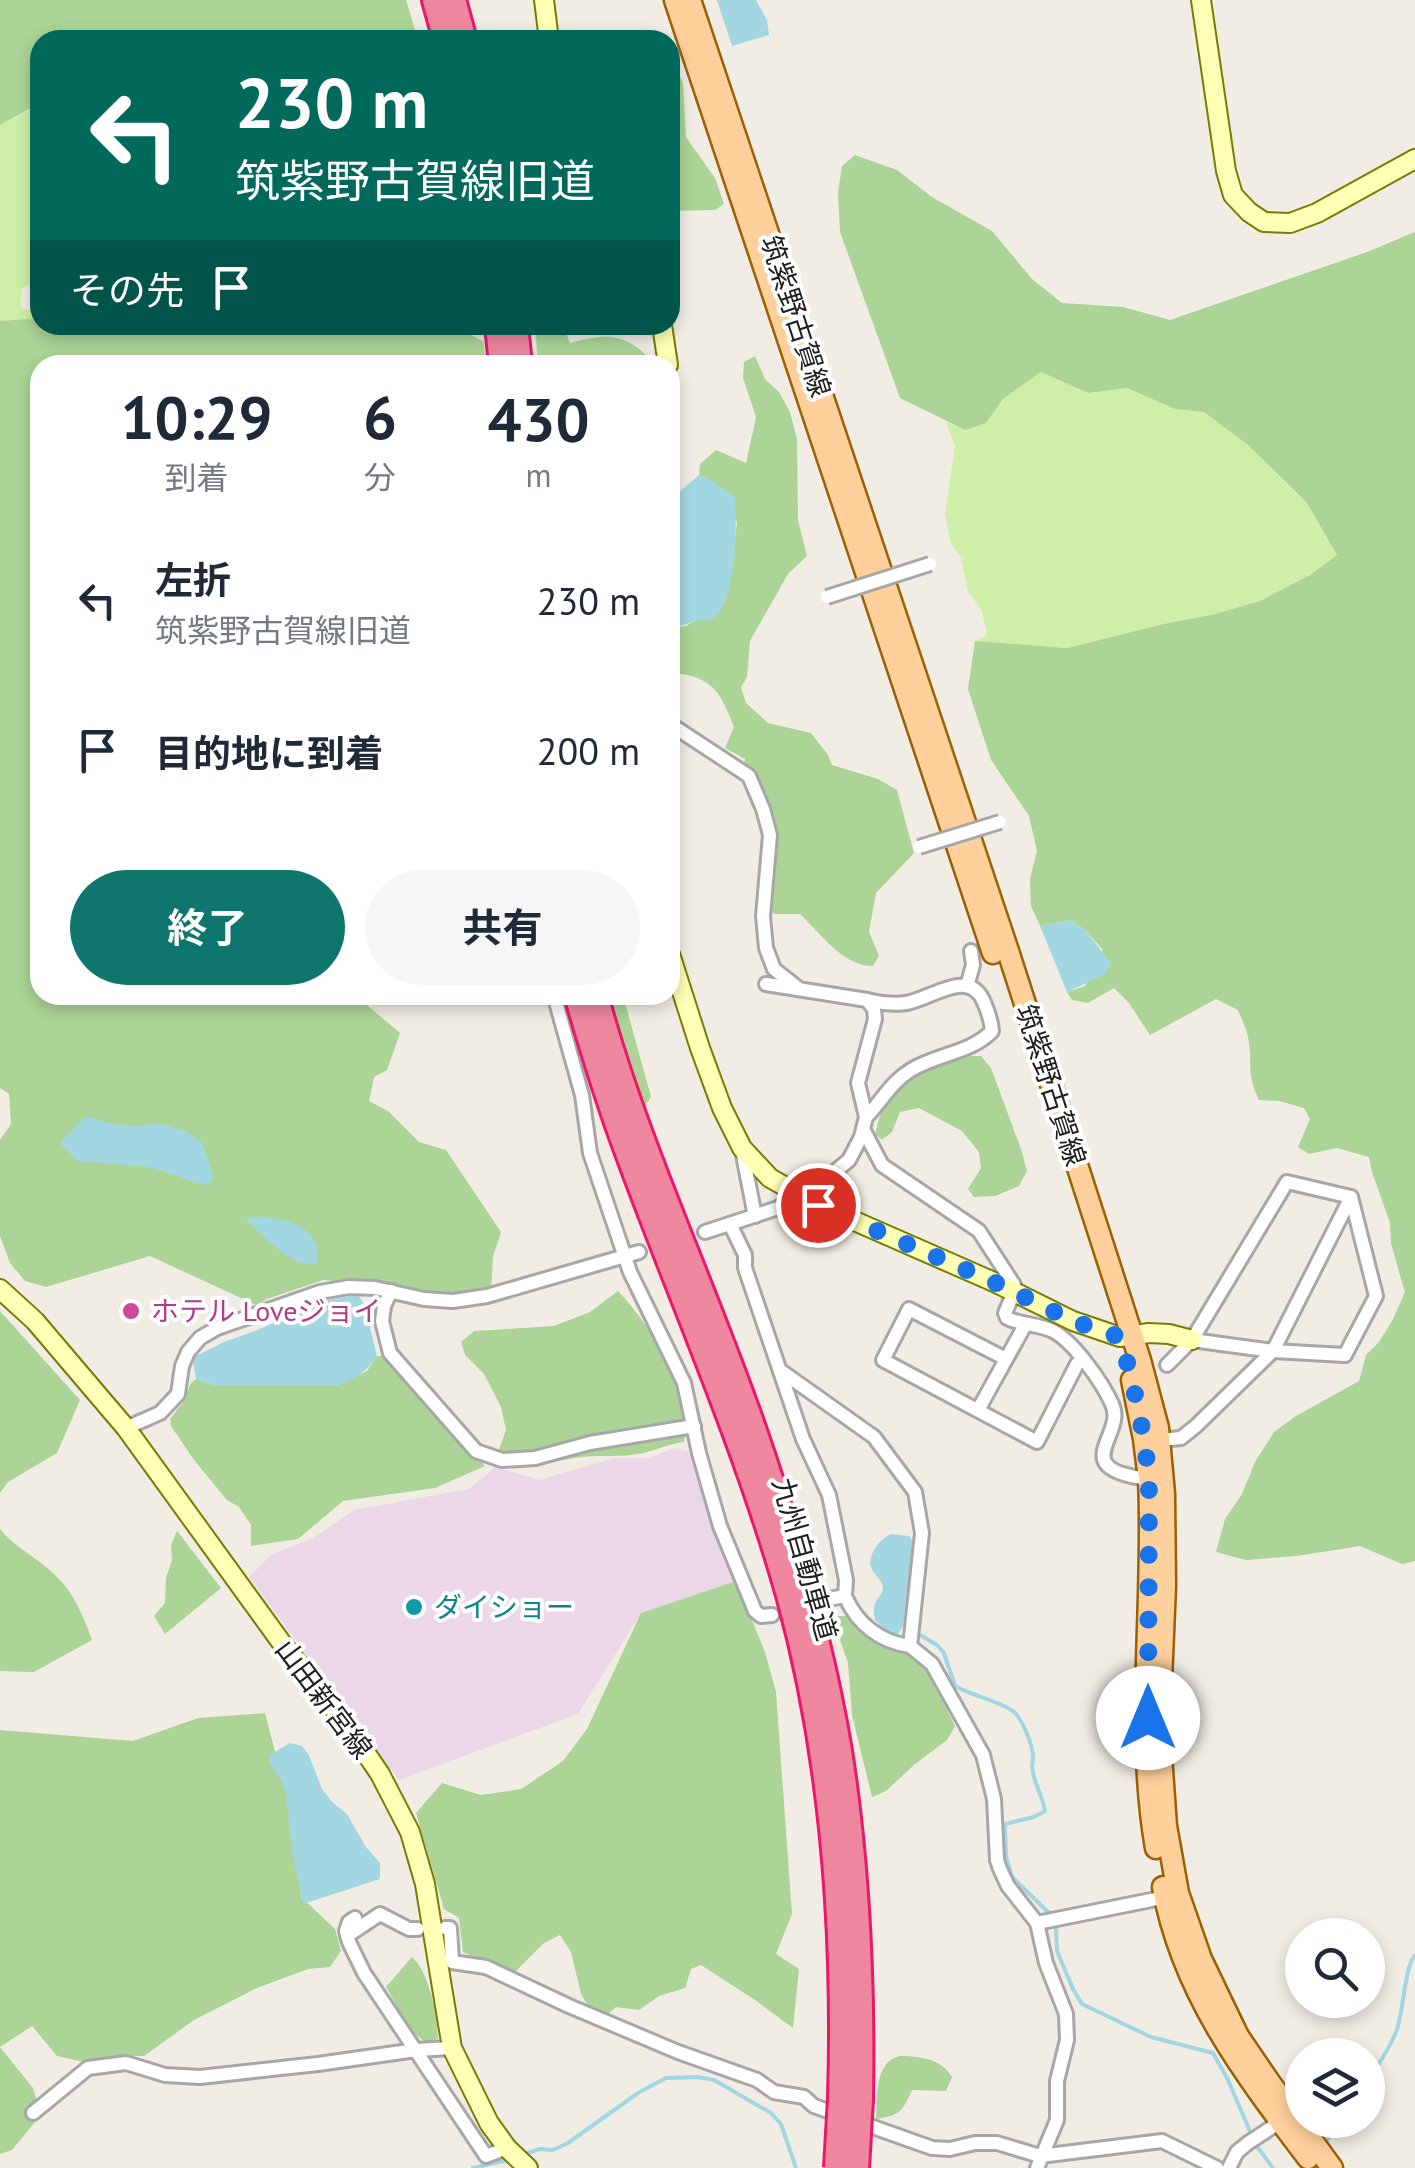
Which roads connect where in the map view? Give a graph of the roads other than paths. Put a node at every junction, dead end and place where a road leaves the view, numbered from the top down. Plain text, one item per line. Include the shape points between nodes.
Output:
1 (434, 0) edge
2 (454, 0) edge
3 (544, 0) edge
4 (675, 0) edge
5 (690, 0) edge
6 (1202, 0) edge
7 (442, 30) edge
8 (462, 30) edge
9 (548, 30) edge
10 (1415, 159) edge
11 (930, 564) dead end
12 (827, 596) dead end
13 (680, 731) edge
14 (1000, 822) dead end
15 (919, 847) dead end
16 (971, 952) dead end
17 (680, 984) edge
18 (766, 984) dead end
19 (968, 986) junction
20 (800, 989) junction
21 (867, 1000) junction
22 (557, 1005) edge
23 (579, 1005) edge
24 (599, 1005) edge
25 (864, 1123) junction
26 (742, 1148) junction
27 (796, 1194) junction
28 (1351, 1196) junction
29 (755, 1216) junction
30 (730, 1224) junction
31 (706, 1232) dead end
32 (633, 1253) junction
33 (0, 1290) edge
34 (391, 1291) junction
35 (1014, 1292) junction
36 (1025, 1324) junction
37 (1126, 1336) junction
38 (1192, 1340) junction
39 (1273, 1351) junction
40 (1083, 1358) junction
41 (1006, 1359) junction
42 (1167, 1365) dead end
43 (782, 1370) junction
44 (978, 1410) junction
45 (694, 1426) junction
46 (126, 1428) junction
47 (1159, 1440) junction
48 (1149, 1479) junction
49 (772, 1616) dead end
50 (910, 1646) junction
51 (1172, 1896) junction
52 (355, 1918) dead end
53 (1037, 1922) junction
54 (445, 1928) dead end
55 (418, 1929) dead end
56 (348, 1936) junction
57 (452, 2048) junction
58 (416, 2050) junction
59 (850, 2098) junction
60 (33, 2113) dead end
61 (1280, 2122) junction
62 (507, 2148) junction
63 (1318, 2158) edge
64 (1038, 2162) edge
65 (528, 2168) edge
66 (836, 2168) edge
67 (857, 2168) edge
68 (1217, 2168) edge
69 (1229, 2168) edge

1 - 7 highway
2 - 8 highway
3 - 9 street
4 - 37 main road, 筑紫野古賀線
5 - 37 main road, 筑紫野古賀線 via 1007,948
6 - 10 street via 1226,171 1234,196 1249,212 1264,222 1290,224
11 - 12 street, bridge
13 - 20 street via 749,776 770,835 762,916 766,948 774,969
14 - 15 street, bridge
16 - 19 street
17 - 26 street
18 - 20 street
19 - 21 street via 908,1003
19 - 25 street via 981,995 992,1030 911,1070 891,1085
20 - 21 street
21 - 25 street via 875,1019 858,1083
22 - 32 street via 603,1196
23 - 59 highway, 九州自動車道 via 622,1139 736,1434 788,1598 832,1838
24 - 59 highway, 九州自動車道 via 631,1107 755,1432 809,1606 852,1841 862,2022
25 - 27 street via 849,1160
25 - 35 street via 882,1166 979,1231
26 - 27 street
26 - 29 street
27 - 29 street
27 - 35 street
28 - 38 street via 1286,1182
28 - 39 street
28 - 39 street via 1376,1296 1345,1355
29 - 30 street
30 - 31 street
30 - 43 street
32 - 34 street via 487,1296 453,1301
32 - 45 street via 630,1272 684,1383
33 - 46 street, 山田新宮線 via 36,1321
34 - 45 street via 382,1321 390,1353 476,1450 502,1460 535,1458
34 - 46 street via 320,1292 217,1328 188,1352 178,1394 160,1413
35 - 36 street via 1005,1313
35 - 37 street via 1073,1321
36 - 40 street via 1053,1332
36 - 41 street
37 - 38 street
37 - 47 main road, 筑紫野古賀線
37 - 48 main road, 筑紫野古賀線
38 - 39 street
38 - 42 street
39 - 47 street via 1181,1438
40 - 44 street via 1037,1442
40 - 48 street via 1114,1408 1104,1457 1118,1472
41 - 44 street
41 - 44 street via 909,1309 883,1360
43 - 50 street via 834,1513 846,1580 840,1597 872,1632
43 - 50 street via 874,1437 915,1492 922,1533
45 - 49 street via 727,1543 755,1611
46 - 57 street, 山田新宮線 via 388,1788 426,1884
47 - 51 main road, 筑紫野古賀線 via 1166,1552 1159,1728
48 - 51 main road, 筑紫野古賀線 via 1146,1755 1151,1820
50 - 53 street via 932,1664 983,1756 1000,1869
51 - 53 street
51 - 61 main road, 筑紫野古賀線 via 1186,1966 1202,2000
51 - 63 main road, 筑紫野古賀線 via 1238,2036
52 - 56 street
53 - 64 street via 1068,2029 1058,2120
54 - 64 street via 452,1962 486,1967 774,2092 804,2097 932,2148 998,2143
55 - 56 street via 380,1914
56 - 58 street via 364,1973
57 - 58 street
57 - 62 street, 山田新宮線
58 - 60 street via 200,2076 164,2075 126,2063 88,2068
58 - 62 street via 486,2156
59 - 66 highway, 九州自動車道, bridge
59 - 67 highway, 九州自動車道, bridge
61 - 63 main road, 筑紫野古賀線
61 - 69 street via 1237,2152
62 - 65 street, 山田新宮線
64 - 68 street via 1162,2141

